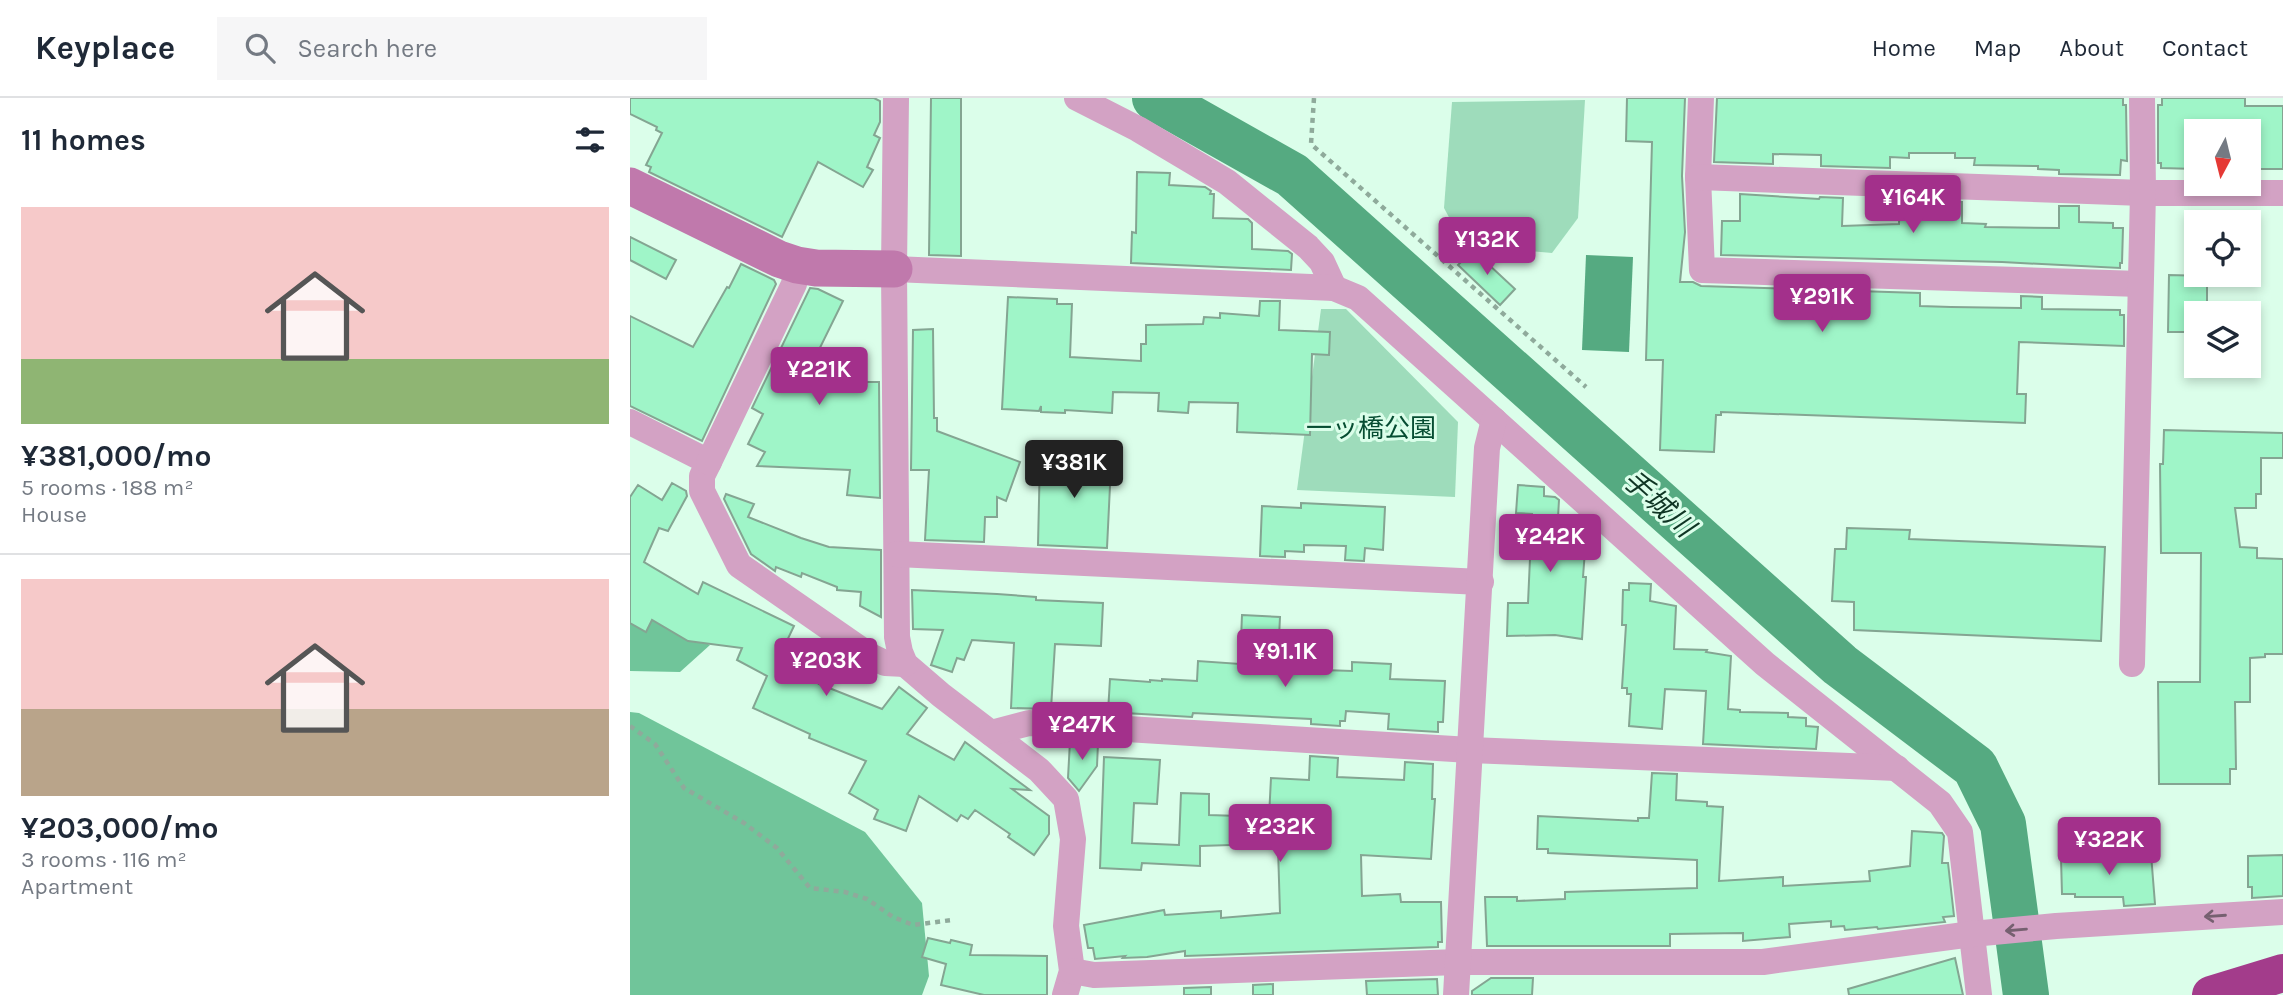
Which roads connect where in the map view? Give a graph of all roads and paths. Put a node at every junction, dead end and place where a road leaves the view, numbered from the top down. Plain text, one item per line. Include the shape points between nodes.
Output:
1 (896, 98) edge
2 (1077, 98) edge
3 (1314, 98) edge
4 (1702, 98) edge
5 (2143, 98) edge
6 (1698, 177) junction
7 (630, 186) edge
8 (2283, 192) edge
9 (2143, 193) junction
10 (797, 265) junction
11 (894, 269) junction
12 (2140, 284) junction
13 (1334, 288) junction
14 (1586, 387) dead end
15 (1494, 420) junction
16 (630, 422) edge
17 (709, 462) junction
18 (897, 554) junction
19 (1481, 582) junction
20 (905, 664) junction
21 (2132, 664) dead end
22 (630, 726) edge
23 (991, 733) junction
24 (1470, 750) junction
25 (1897, 768) junction
26 (2283, 912) edge
27 (952, 920) dead end
28 (1978, 933) junction
29 (1458, 962) junction
30 (2283, 973) edge
31 (1069, 983) edge
32 (1456, 995) edge
33 (1979, 995) edge
34 (2211, 995) edge

1 - 11 street
2 - 13 street via 1227,182 1308,247 1322,262
3 - 14 path via 1311,144
4 - 6 street
5 - 9 street
6 - 9 street
6 - 12 street via 1702,270
7 - 10 street
8 - 9 street
9 - 12 street
10 - 11 street
10 - 17 street via 794,284
11 - 13 street
11 - 18 street
12 - 21 street
13 - 15 street via 1358,298
15 - 19 street via 1487,448
15 - 25 street via 1765,664
16 - 17 street
17 - 20 street via 702,476 702,491 738,565 870,656
18 - 19 street
18 - 20 street via 897,638
19 - 24 street
20 - 23 street
22 - 27 path via 655,744 684,788 777,848 810,888 867,899 913,925
23 - 24 street via 1029,723
23 - 31 street via 1039,770 1066,799 1073,839 1066,926
24 - 25 street
24 - 29 street
25 - 28 street via 1940,803 1960,832
26 -> 28 street
28 - 29 street via 1763,962
28 - 33 street
29 - 31 street via 1094,975
29 - 32 street
30 - 34 highway

